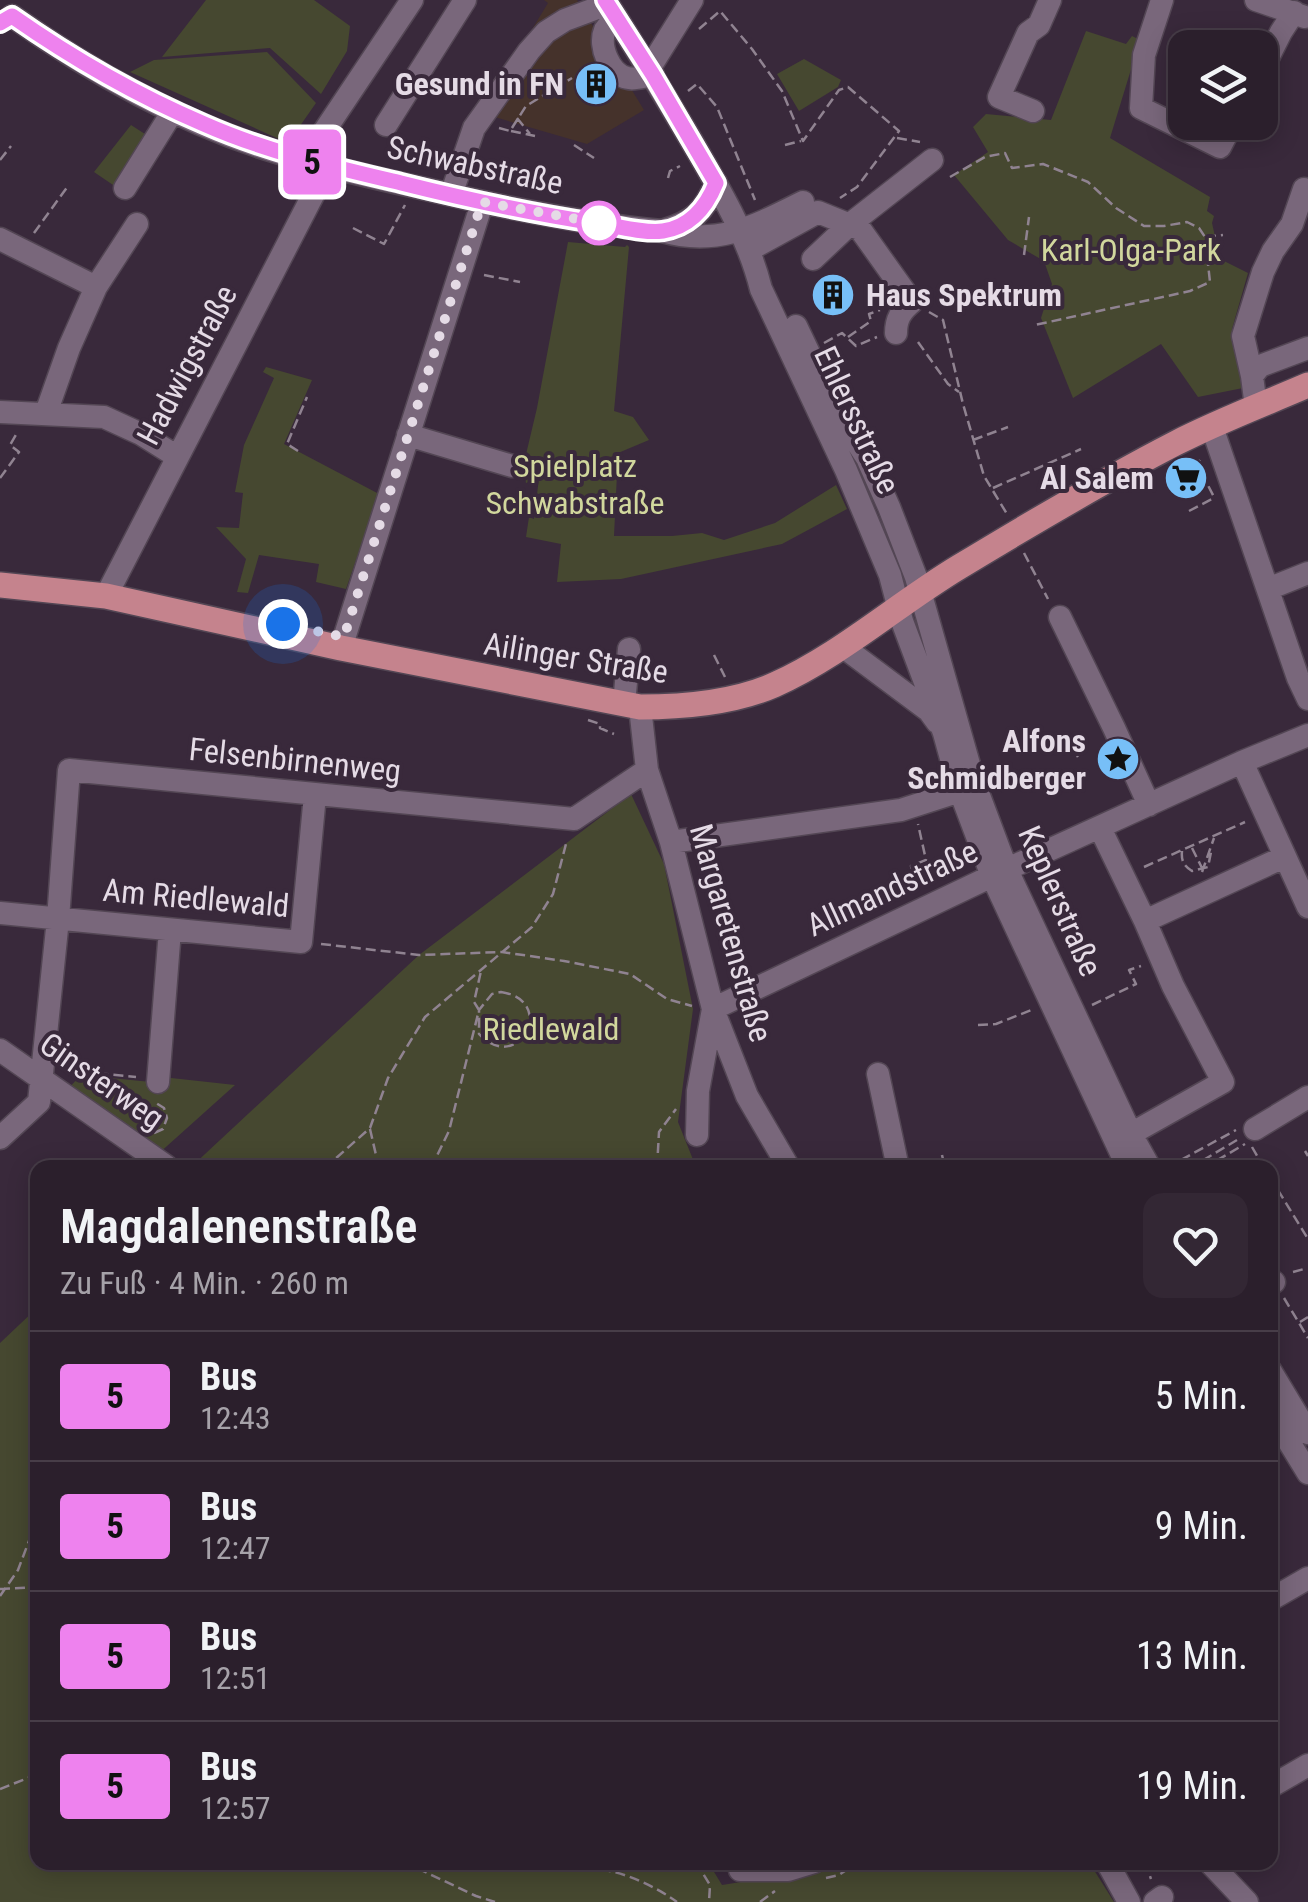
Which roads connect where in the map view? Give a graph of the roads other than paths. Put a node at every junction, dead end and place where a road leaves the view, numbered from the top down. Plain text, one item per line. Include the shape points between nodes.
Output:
1 (412, 0) edge
2 (465, 0) edge
3 (692, 0) edge
4 (1050, 0) edge
5 (1162, 0) edge
6 (1256, 0) edge
7 (610, 7) edge
8 (9, 8) edge
9 (1301, 15) edge
10 (1278, 36) edge
11 (651, 72) junction
12 (173, 110) junction
13 (1032, 111) dead end
14 (1168, 122) edge
15 (386, 125) dead end
16 (1204, 140) edge
17 (1224, 140) edge
18 (926, 150) road end
19 (316, 163) junction
20 (716, 183) junction
21 (125, 188) dead end
22 (1308, 190) edge
23 (451, 195) junction
24 (482, 202) junction
25 (136, 224) dead end
26 (849, 224) junction
27 (662, 231) junction
28 (10, 245) edge
29 (748, 248) junction
30 (813, 259) dead end
31 (96, 287) junction
32 (896, 333) dead end
33 (1308, 348) edge
34 (1252, 376) junction
35 (1308, 386) edge
36 (1256, 407) junction
37 (0, 412) edge
38 (46, 413) junction
39 (1212, 426) junction
40 (408, 435) junction
41 (176, 456) junction
42 (512, 466) dead end
43 (1308, 574) edge
44 (0, 585) edge
45 (1268, 590) junction
46 (106, 596) junction
47 (909, 600) junction
48 (1060, 617) road end
49 (842, 646) junction
50 (341, 648) junction
51 (629, 649) dead end
52 (1308, 699) edge
53 (632, 706) junction
54 (944, 733) junction
55 (1308, 735) edge
56 (1242, 762) junction
57 (647, 770) junction
58 (960, 790) junction
59 (315, 794) junction
60 (1149, 805) junction
61 (1100, 828) junction
62 (671, 842) junction
63 (1284, 856) junction
64 (1000, 873) junction
65 (1308, 907) edge
66 (0, 914) edge
67 (58, 918) junction
68 (1145, 921) junction
69 (170, 930) junction
70 (713, 1009) junction
71 (0, 1050) edge
72 (878, 1074) dead end
73 (158, 1081) road end
74 (47, 1082) junction
75 (1308, 1097) edge
76 (1255, 1129) road end
77 (697, 1135) dead end
78 (0, 1138) edge
79 (1123, 1138) junction
80 (158, 1160) edge
81 (784, 1160) edge
82 (896, 1160) edge
83 (1127, 1160) edge
84 (1143, 1160) edge
85 (1278, 1392) edge
86 (1290, 1425) edge
87 (1308, 1473) edge
88 (1308, 1578) edge
89 (1278, 1595) edge
90 (1308, 1764) edge
91 (1278, 1782) edge
92 (1111, 1870) edge
93 (1217, 1870) edge
94 (1129, 1902) edge
95 (1247, 1902) edge

1 - 19 street, Hadwigstraße
2 - 15 street
3 - 11 street
4 - 13 street via 999,97
5 - 14 street via 1144,55 1141,108
6 - 9 street
7 - 11 street, Ehlersstraße
7 - 23 street via 546,32 474,128
8 - 12 street, Schwabstraße via 106,76
9 - 10 street
11 - 20 street, Ehlersstraße
12 - 19 street, Schwabstraße
12 - 21 street
16 - 17 street via 1220,148
18 - 26 street
19 - 23 street, Schwabstraße
19 - 41 street, Hadwigstraße
20 - 27 street via 689,222
20 - 29 street, Ehlersstraße
22 - 34 street via 1263,272 1243,336
23 - 24 street, Schwabstraße
24 - 27 street, Schwabstraße
24 - 40 street
25 - 31 street
26 - 29 street via 811,207
26 - 30 street
26 - 32 street via 860,229 901,304
27 - 29 street, Schwabstraße
28 - 31 street
29 - 47 street, Ehlersstraße via 774,280 837,412 867,458 889,507
31 - 38 street
33 - 34 street via 1260,366
34 - 36 street
35 - 36 main road, Ailinger Straße
36 - 39 main road, Ailinger Straße
37 - 38 street
38 - 41 street via 104,417
39 - 45 street via 1224,493
39 - 47 main road, Ailinger Straße
40 - 42 street
40 - 50 street
41 - 46 street, Hadwigstraße
43 - 45 street
44 - 46 main road, Ailinger Straße
45 - 52 street
46 - 50 main road, Ailinger Straße
47 - 49 main road, Ailinger Straße
47 - 54 street, Keplerstraße via 908,639
47 - 64 street, Keplerstraße
48 - 60 street
49 - 53 main road, Ailinger Straße via 772,686 709,703
49 - 54 street via 929,711
50 - 53 main road, Ailinger Straße
51 - 53 street, Margaretenstraße
53 - 57 street, Margaretenstraße
54 - 58 street, Keplerstraße
55 - 56 street, Allmandstraße
56 - 60 street, Allmandstraße
56 - 63 street
57 - 59 street, Felsenbirnenweg via 574,820
57 - 62 street, Margaretenstraße
58 - 62 street via 902,810
58 - 64 street, Keplerstraße
59 - 67 street, Felsenbirnenweg via 69,770
59 - 69 street, Am Riedlewald via 301,942
60 - 61 street, Allmandstraße
61 - 64 street, Allmandstraße
61 - 68 street
62 - 70 street, Margaretenstraße
63 - 65 street
63 - 68 street
64 - 70 street, Allmandstraße
64 - 79 street, Keplerstraße
66 - 67 street, Am Riedlewald
67 - 69 street, Am Riedlewald
67 - 74 street
68 - 79 street via 1223,1082
69 - 73 street
70 - 77 street
70 - 81 street, Margaretenstraße via 747,1096
71 - 74 street, Ginsterweg
72 - 82 street
74 - 78 street via 39,1102
74 - 80 street, Ginsterweg
75 - 76 street
79 - 83 street, Keplerstraße
79 - 84 street, Keplerstraße
85 - 86 street
86 - 87 street
88 - 89 street
90 - 91 street
92 - 94 street
93 - 95 street

